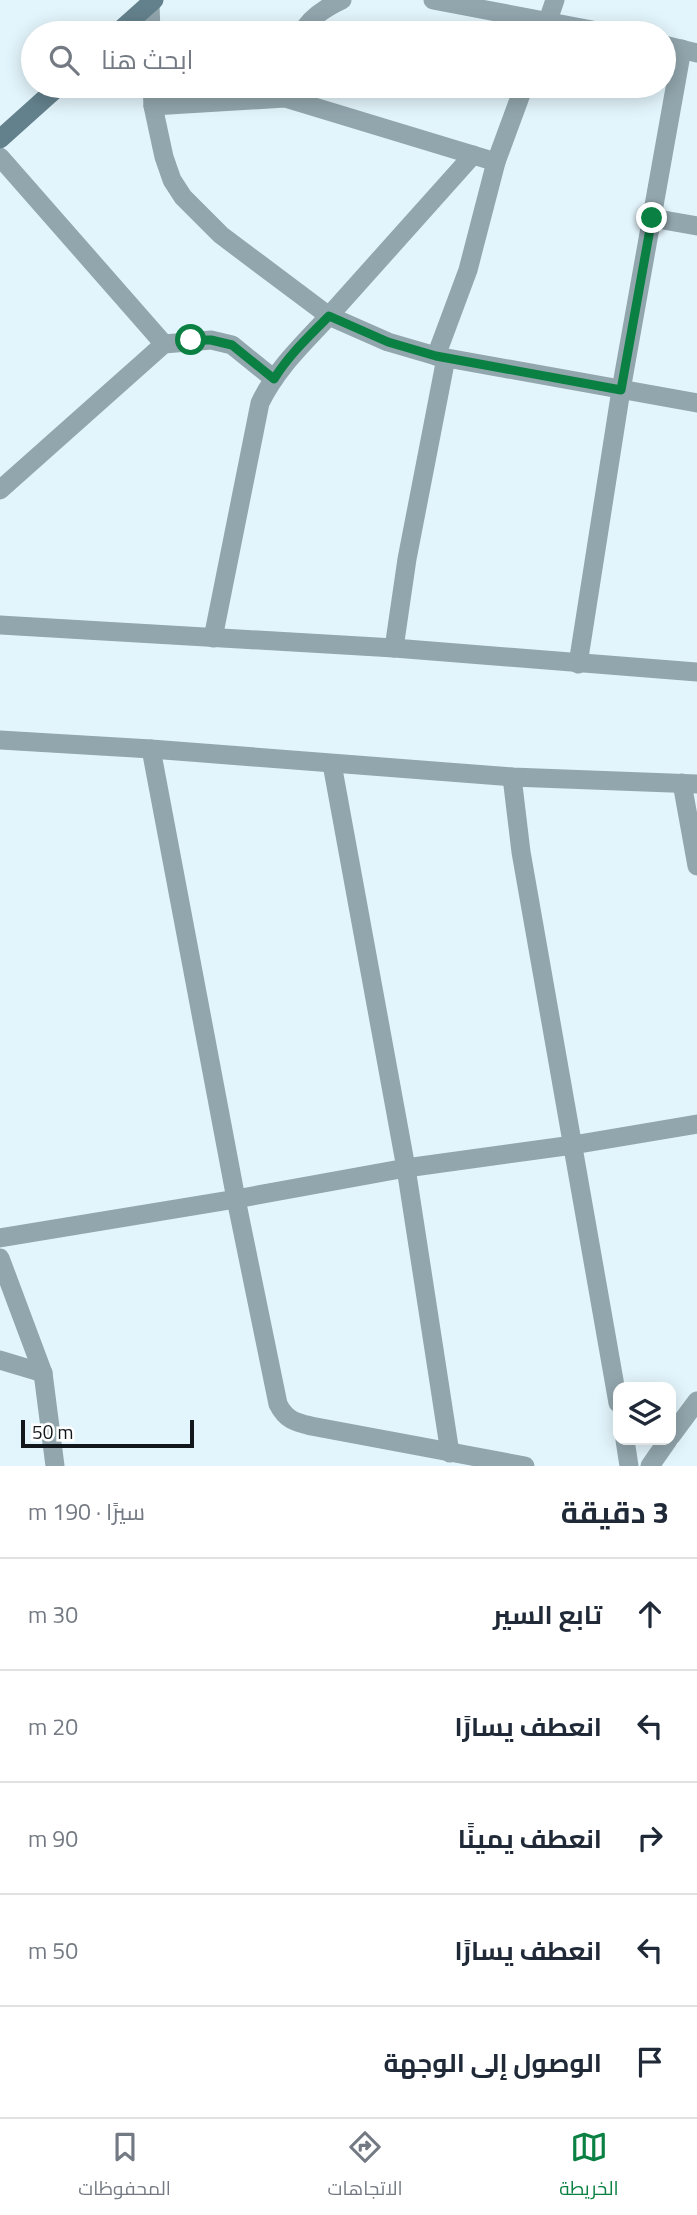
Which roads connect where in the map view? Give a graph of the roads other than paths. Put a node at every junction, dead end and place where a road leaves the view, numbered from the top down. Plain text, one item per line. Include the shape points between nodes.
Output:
1 (342, 0) edge
2 (433, 0) edge
3 (555, 0) edge
4 (152, 2) edge
5 (131, 21) edge
6 (151, 21) edge
7 (312, 21) edge
8 (521, 21) edge
9 (548, 21) edge
10 (681, 49) edge
11 (676, 78) edge
12 (46, 98) edge
13 (153, 98) edge
14 (229, 98) edge
15 (304, 98) edge
16 (520, 98) edge
17 (673, 98) edge
18 (153, 106) junction
19 (0, 139) edge
20 (473, 155) junction
21 (0, 157) edge
22 (496, 162) junction
23 (652, 218) junction
24 (697, 226) edge
25 (329, 316) junction
26 (164, 344) junction
27 (441, 357) junction
28 (274, 379) junction
29 (621, 390) junction
30 (697, 404) edge
31 (0, 491) edge
32 (0, 625) edge
33 (212, 638) junction
34 (394, 648) junction
35 (578, 664) junction
36 (697, 672) edge
37 (0, 740) edge
38 (151, 750) junction
39 (332, 764) junction
40 (512, 777) junction
41 (690, 784) edge
42 (697, 866) edge
43 (697, 1124) edge
44 (573, 1144) junction
45 (406, 1167) junction
46 (236, 1199) junction
47 (0, 1238) edge
48 (0, 1258) edge
49 (0, 1360) edge
50 (43, 1373) junction
51 (614, 1382) edge
52 (697, 1401) edge
53 (676, 1429) edge
54 (626, 1445) edge
55 (664, 1445) edge
56 (450, 1453) junction
57 (55, 1466) edge
58 (525, 1466) edge
59 (629, 1466) edge
60 (650, 1466) edge

1 - 7 street
2 - 8 street
3 - 9 street
4 - 5 main road
4 - 6 street
10 - 11 street
12 - 19 main road
13 - 18 street
14 - 18 street
15 - 20 street
16 - 22 street
17 - 23 street
18 - 25 street via 164,157 183,197 221,235
20 - 22 street
20 - 25 street
21 - 26 street
22 - 27 street
23 - 24 street
23 - 29 street
25 - 27 street via 388,342
25 - 28 street
26 - 28 street via 211,340 232,345
26 - 31 street
27 - 29 street
27 - 34 street
28 - 33 street via 260,404
29 - 30 street
29 - 35 street
32 - 33 street
33 - 34 street
34 - 35 street
35 - 36 street
37 - 38 street
38 - 39 street
38 - 46 street
39 - 40 street
39 - 45 street
40 - 41 street
40 - 44 street via 520,852
41 - 42 street
43 - 44 street
44 - 45 street
44 - 51 street
45 - 46 street
45 - 56 street
46 - 47 street
46 - 56 street via 283,1413 289,1420 312,1426
48 - 50 street
49 - 50 street
50 - 57 street
52 - 53 street
54 - 59 street
55 - 60 street
56 - 58 street

